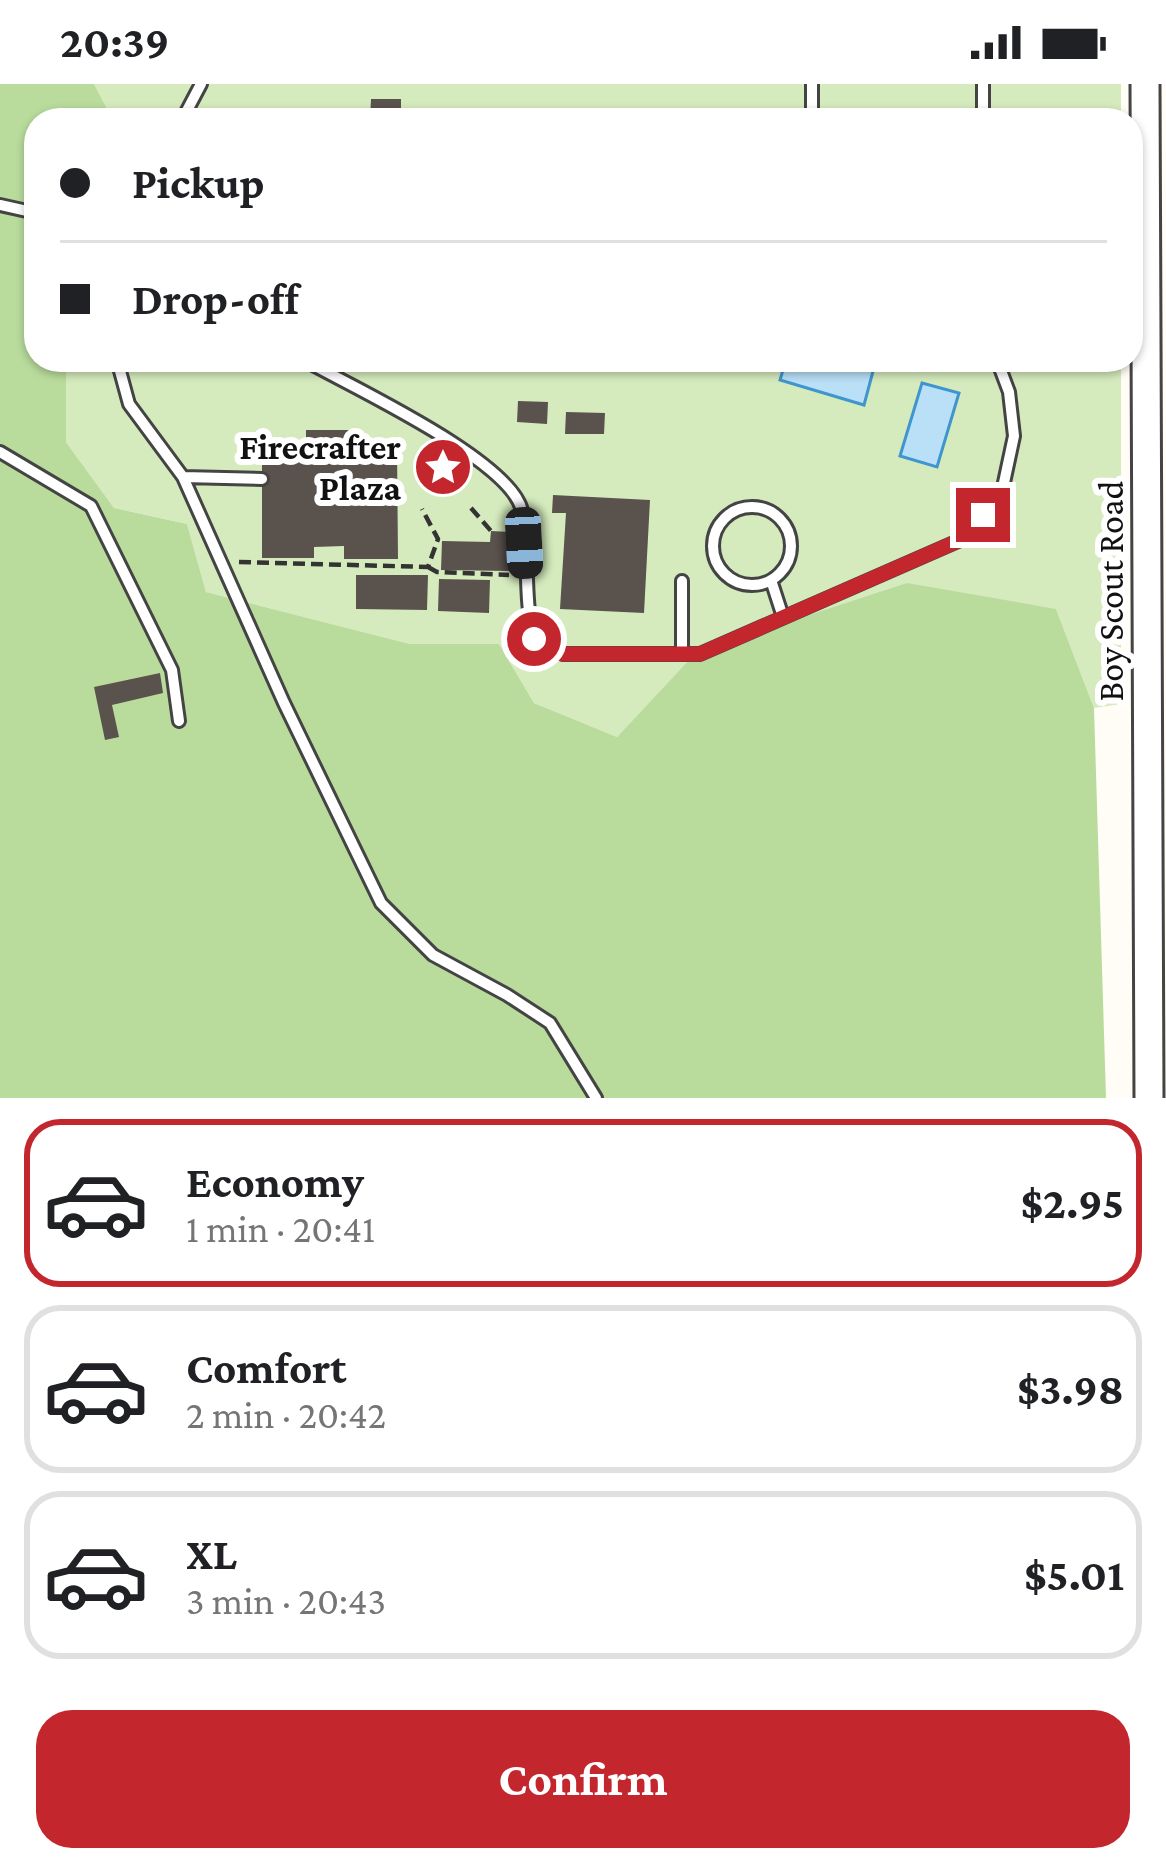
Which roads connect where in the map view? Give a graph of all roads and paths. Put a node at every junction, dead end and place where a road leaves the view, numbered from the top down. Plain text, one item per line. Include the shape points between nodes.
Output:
1 (1144, 84) edge
2 (120, 372) edge
3 (326, 372) edge
4 (1002, 372) edge
5 (0, 452) edge
6 (183, 477) junction
7 (262, 478) dead end
8 (471, 508) dead end
9 (422, 509) dead end
10 (490, 531) dead end
11 (221, 561) junction
12 (428, 567) junction
13 (508, 575) dead end
14 (771, 580) junction
15 (682, 581) dead end
16 (783, 617) junction
17 (682, 654) junction
18 (179, 722) dead end
19 (596, 1098) edge
20 (1149, 1098) edge

1 - 20 street, Boy Scout Road
2 - 6 lane via 129,404
3 - 17 lane via 455,442 510,487 521,508 534,639 562,654
4 - 16 lane via 1014,436 1002,492 965,538
5 - 18 lane via 91,506 172,670
6 - 7 lane
6 - 11 lane
8 - 10 path
9 - 12 path via 438,538
11 - 12 path
11 - 19 lane via 381,903 433,955 550,1023
12 - 13 path
14 - 14 lane via 789,561 784,523 761,508 735,511 713,540 717,564 735,582
14 - 16 lane
15 - 17 lane
16 - 17 lane via 700,654

